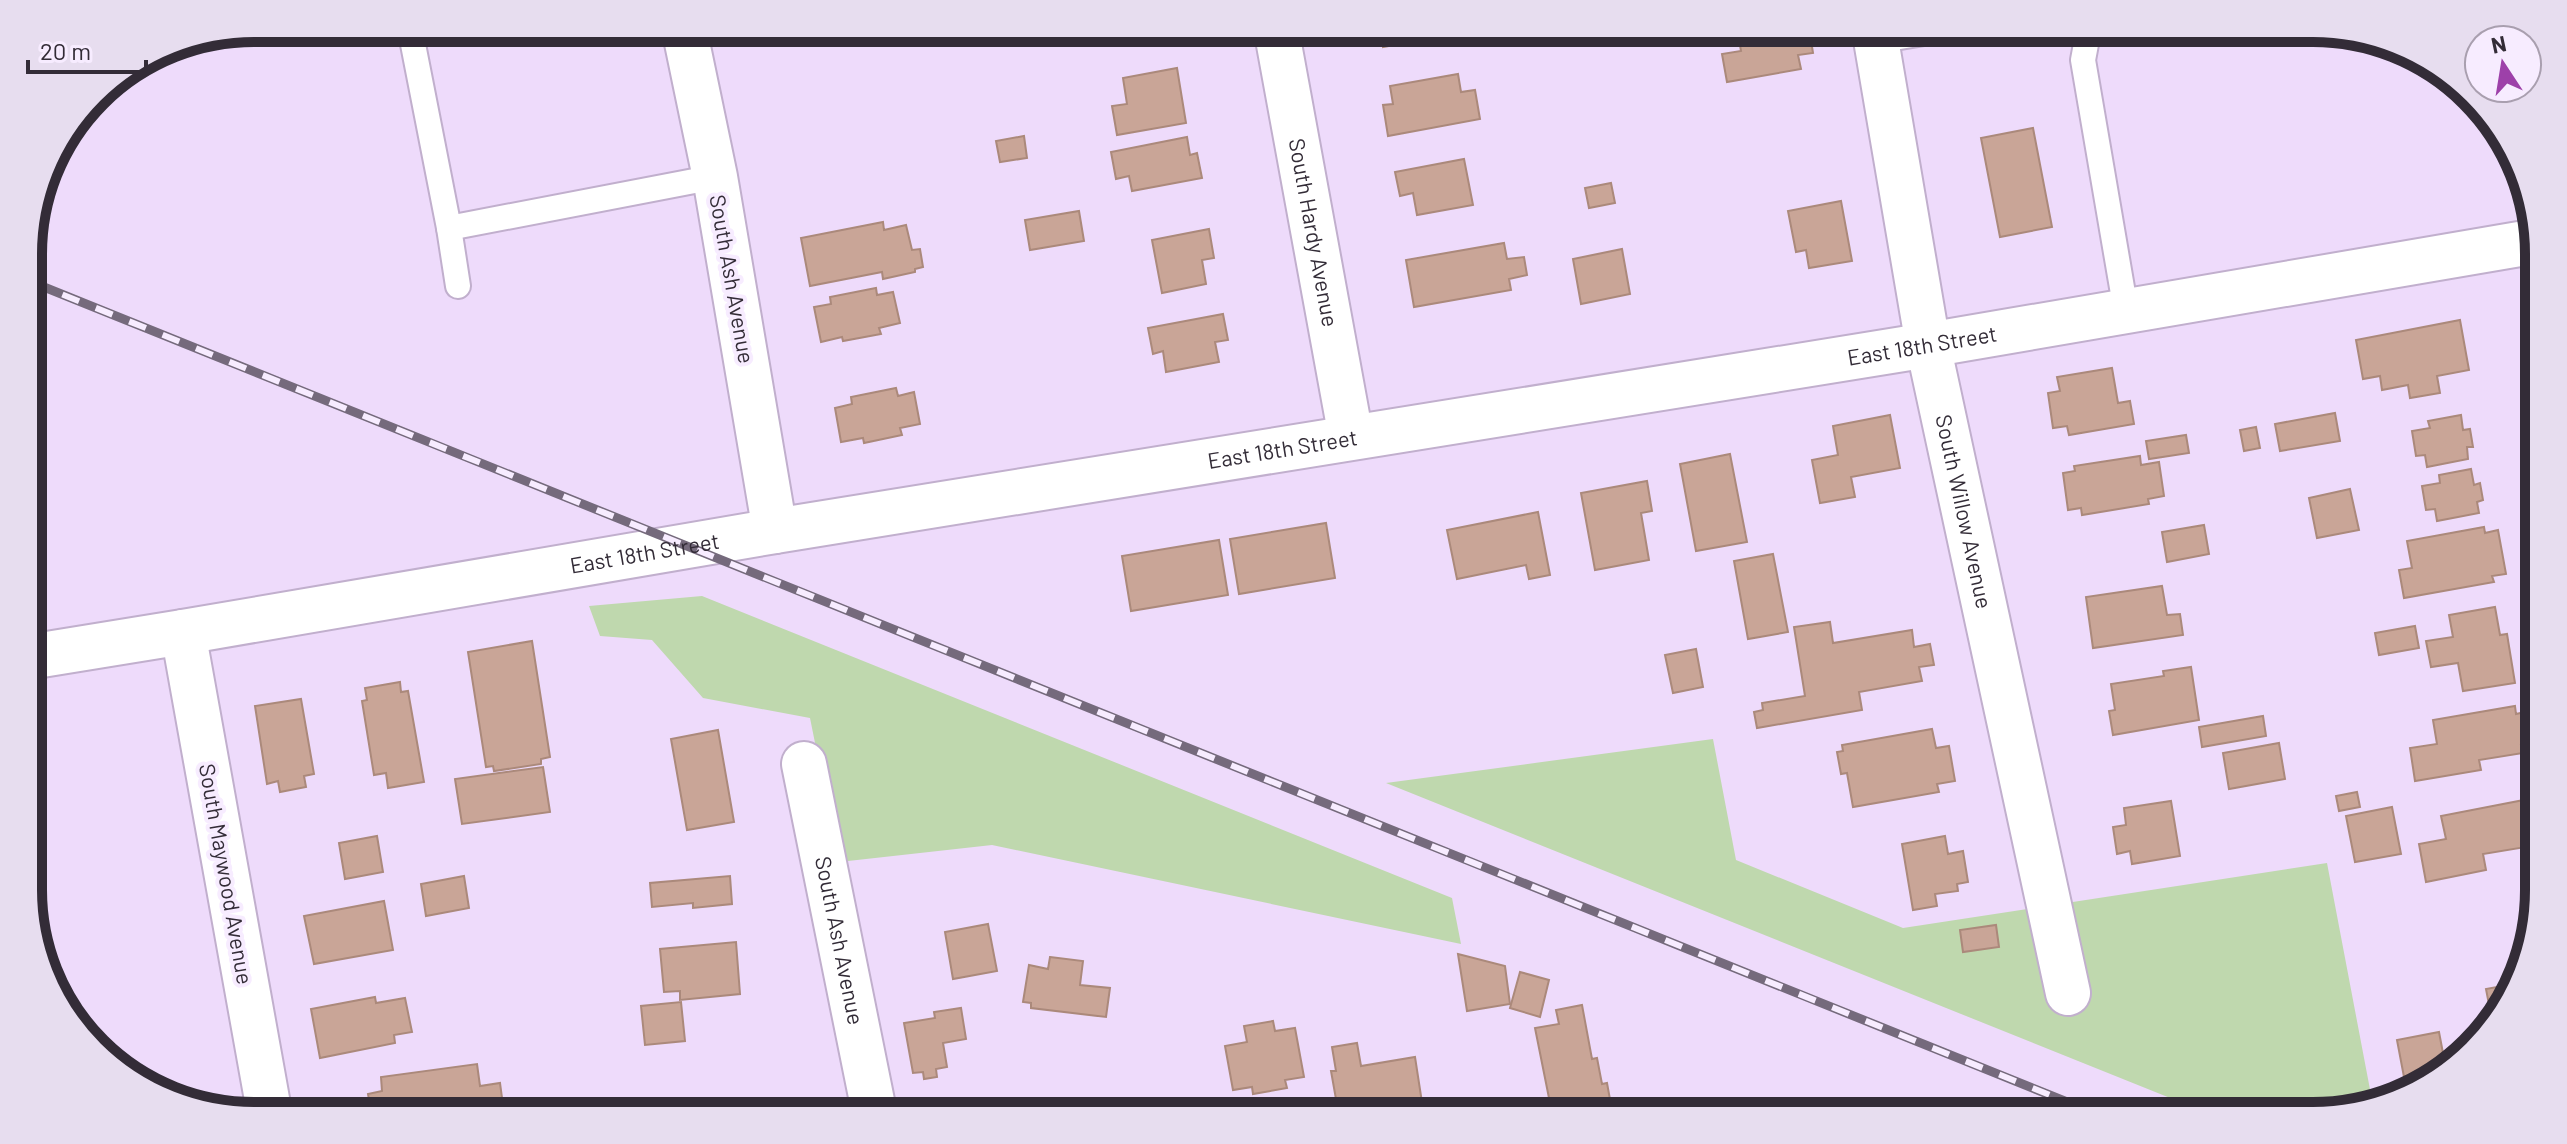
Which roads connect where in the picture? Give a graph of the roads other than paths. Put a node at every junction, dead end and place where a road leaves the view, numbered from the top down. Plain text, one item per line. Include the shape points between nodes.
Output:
1 (413, 42) edge
2 (687, 42) edge
3 (1279, 42) edge
4 (1876, 42) edge
5 (2086, 42) edge
6 (715, 177) junction
7 (449, 228) junction
8 (2524, 243) edge
9 (458, 286) dead end
10 (2126, 311) junction
11 (1928, 345) junction
12 (1351, 437) junction
13 (775, 531) junction
14 (183, 632) junction
15 (42, 655) edge
16 (804, 764) dead end
17 (2068, 993) dead end
18 (267, 1102) edge
19 (872, 1102) edge

1 - 7 lane
2 - 6 street, South Ash Avenue
3 - 12 street, South Hardy Avenue
4 - 11 street, South Willow Avenue
5 - 10 lane via 2083,60
6 - 7 lane
6 - 13 street, South Ash Avenue
7 - 9 lane
8 - 10 street, East 18th Street
10 - 11 street, East 18th Street
11 - 12 street, East 18th Street
11 - 17 street, South Willow Avenue
12 - 13 street, East 18th Street
13 - 14 street, East 18th Street
14 - 15 street, East 18th Street
14 - 18 street, South Maywood Avenue
16 - 19 street, South Ash Avenue

